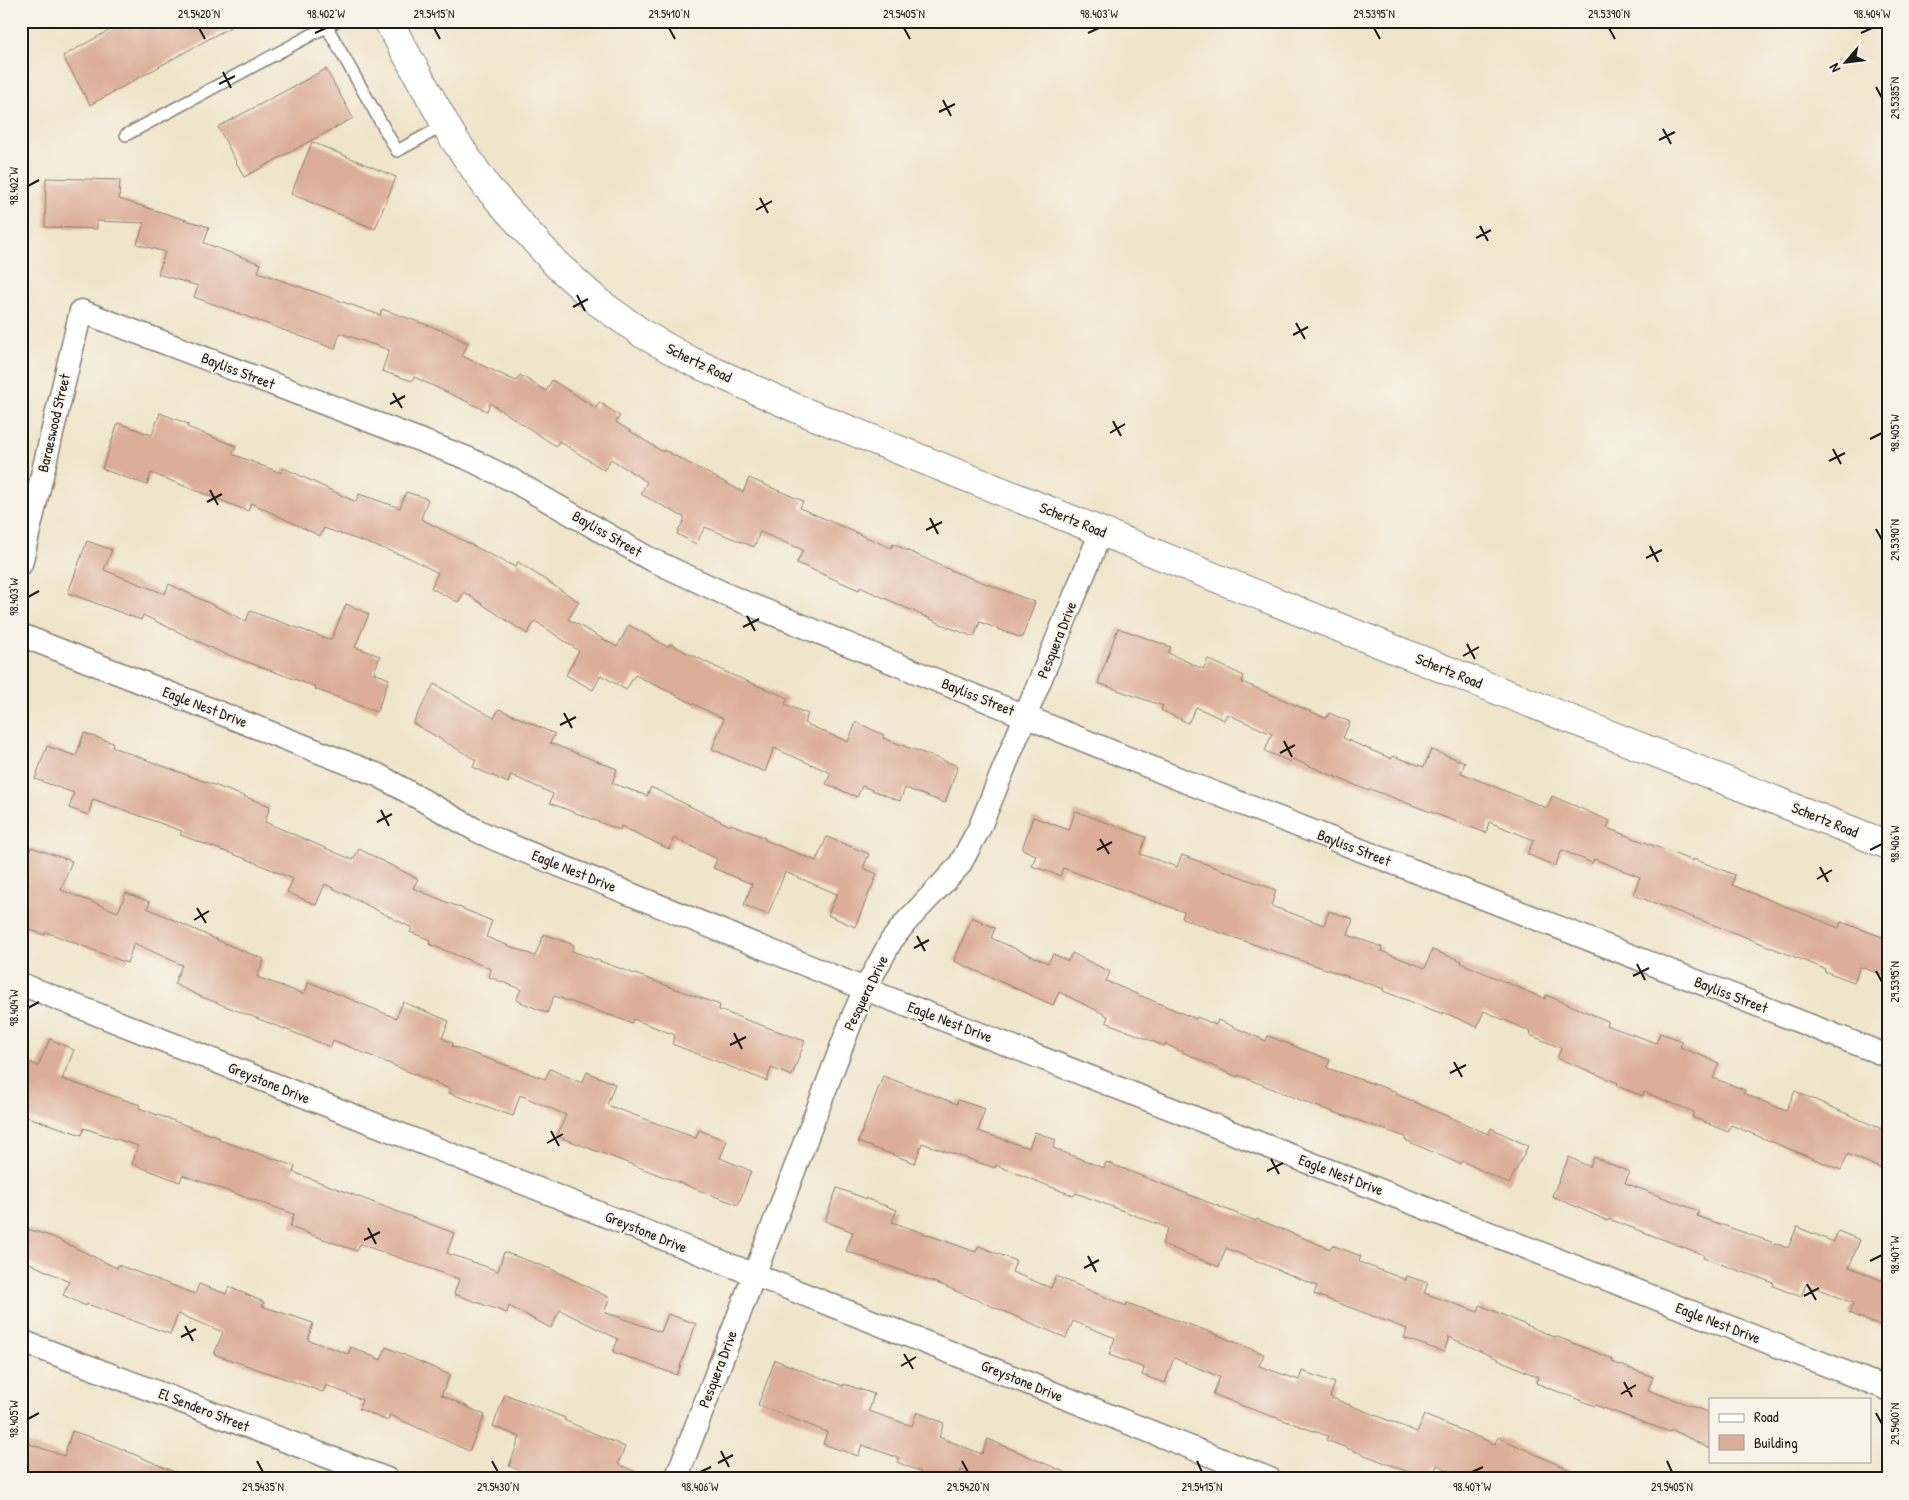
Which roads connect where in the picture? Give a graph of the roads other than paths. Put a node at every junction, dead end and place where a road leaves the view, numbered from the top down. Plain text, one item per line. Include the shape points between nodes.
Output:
1 (388, 21) edge
2 (332, 24) edge
3 (445, 125) junction
4 (126, 135) dead end
5 (81, 311) joint
6 (1101, 532) junction
7 (21, 564) edge
8 (21, 635) edge
9 (1025, 716) junction
10 (1888, 845) edge
11 (21, 984) edge
12 (866, 989) junction
13 (1888, 1056) edge
14 (754, 1275) junction
15 (21, 1341) edge
16 (1888, 1390) edge
17 (387, 1479) edge
18 (676, 1479) edge
19 (1270, 1479) edge

1 - 3 street, Schertz Road
2 - 3 lane via 397,150
2 - 4 lane
3 - 6 street, Schertz Road via 487,187 557,266 598,302 643,334 690,361 800,410
5 - 7 street, Baraeswood Street
5 - 9 street, Bayliss Street via 467,458 512,480 648,558 734,598
6 - 9 street, Pesquera Drive
6 - 10 street, Schertz Road
8 - 12 street, Eagle Nest Drive via 378,775 497,840
9 - 12 street, Pesquera Drive via 979,829 959,866 906,922
9 - 13 street, Bayliss Street via 1198,787
11 - 14 street, Greystone Drive
12 - 14 street, Pesquera Drive
12 - 16 street, Eagle Nest Drive
14 - 18 street, Pesquera Drive
14 - 19 street, Greystone Drive
15 - 17 street, El Sendero Street

